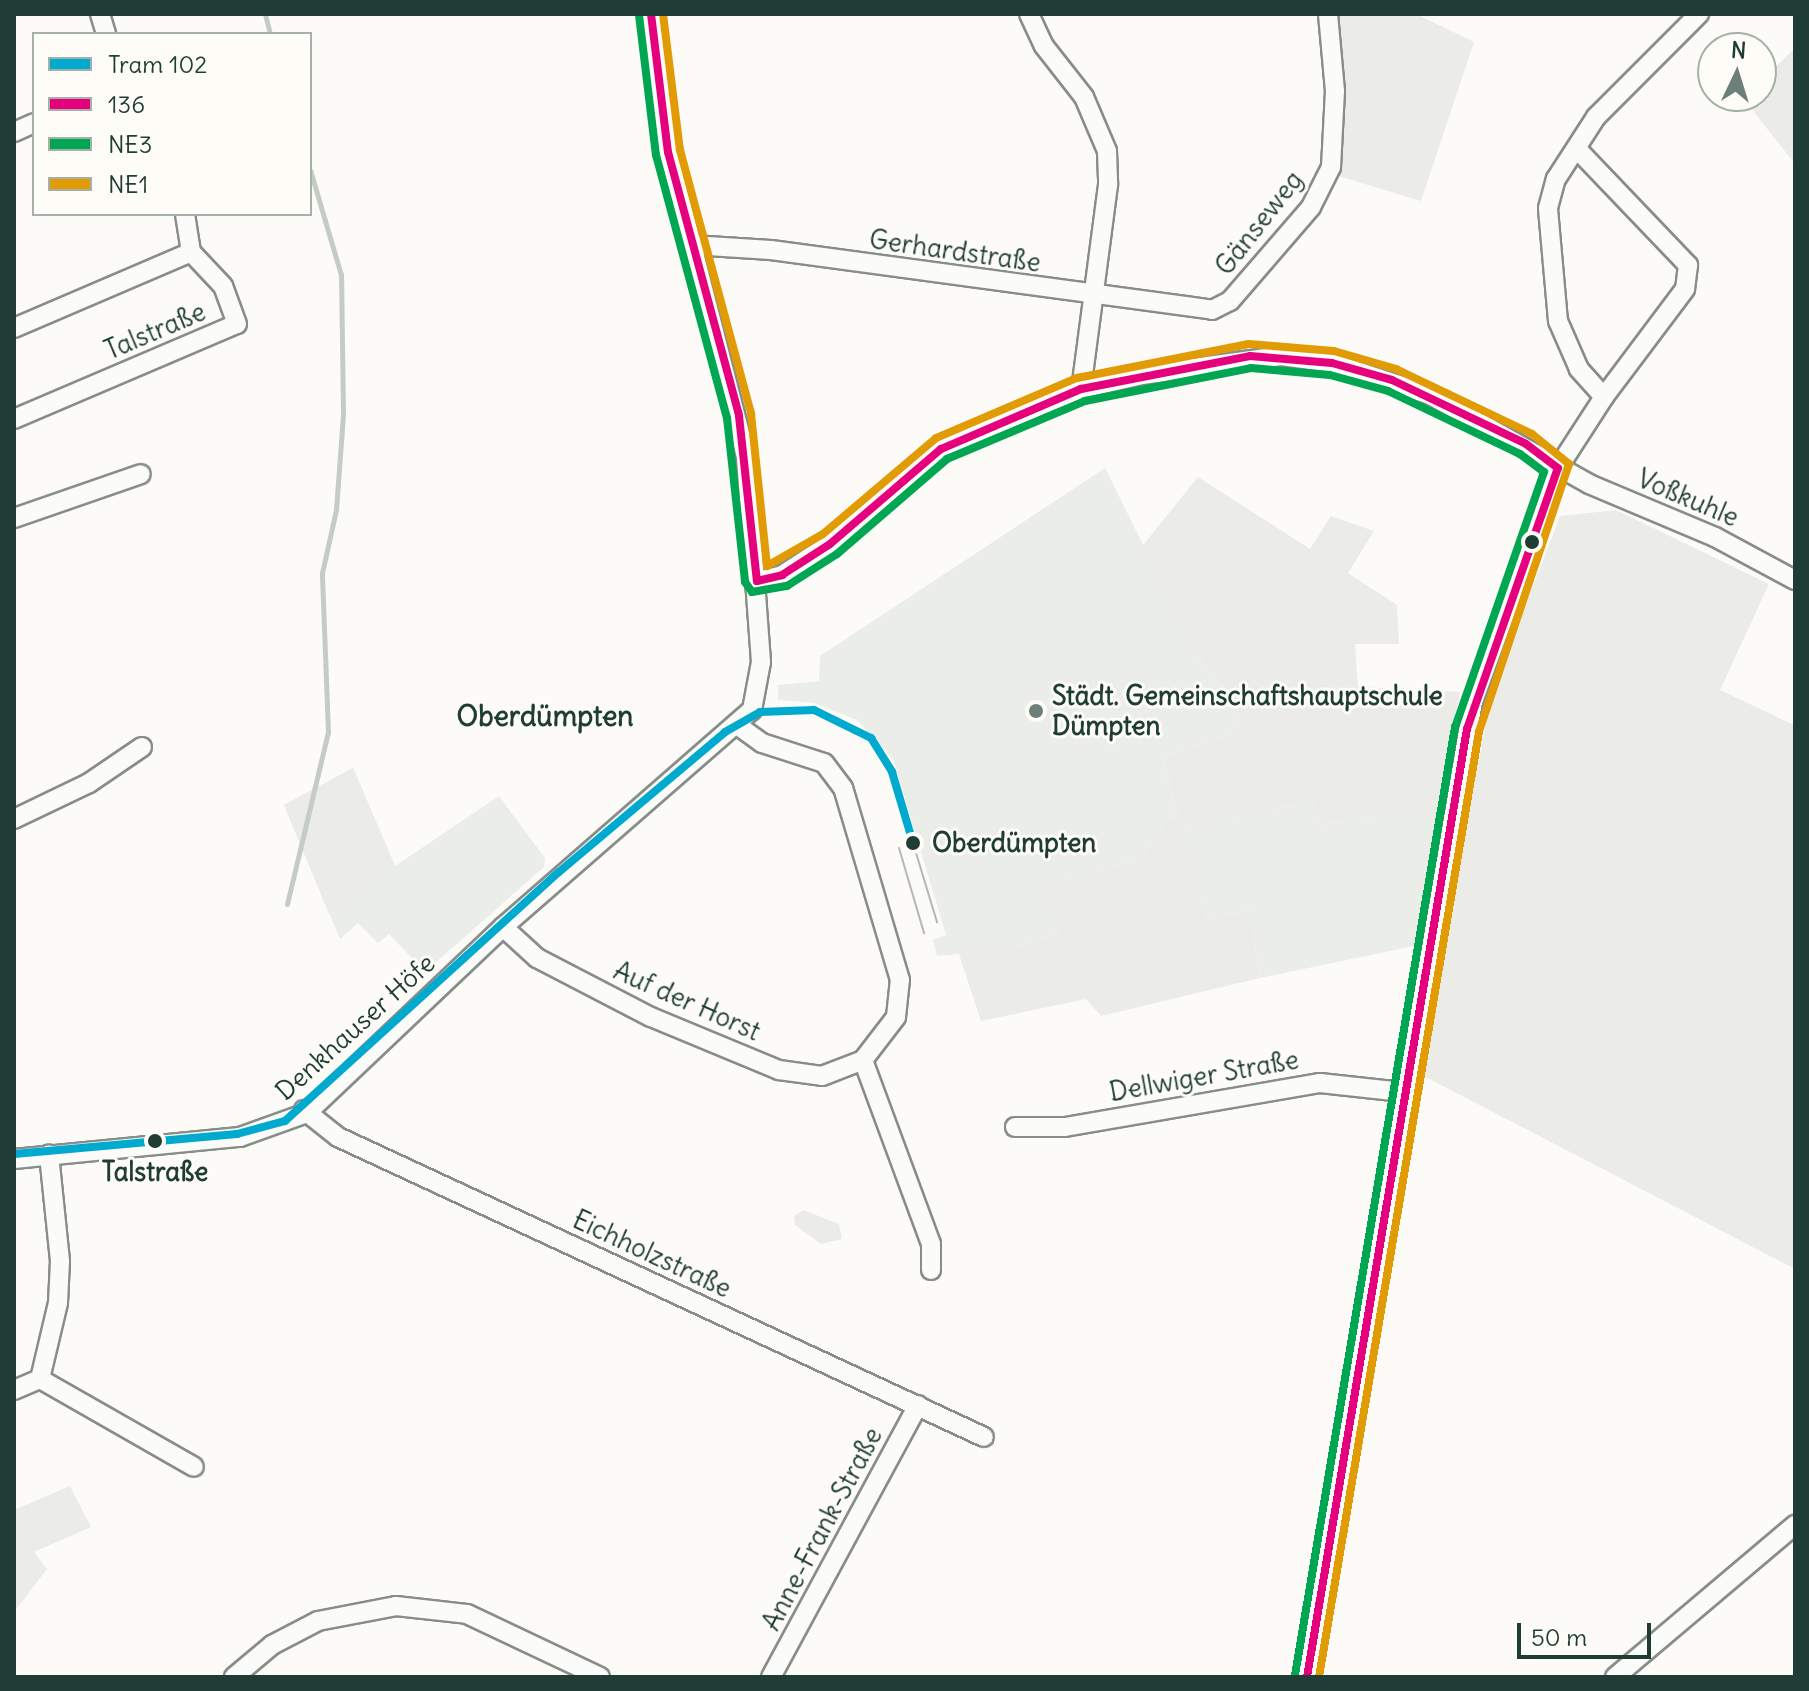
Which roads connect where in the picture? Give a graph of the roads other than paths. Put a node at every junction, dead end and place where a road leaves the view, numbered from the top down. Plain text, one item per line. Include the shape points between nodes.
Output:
1 (651, 14) edge
2 (1029, 14) edge
3 (1328, 14) edge
4 (1699, 14) edge
5 (1577, 149) junction
6 (185, 216) edge
7 (692, 245) junction
8 (191, 252) junction
9 (1091, 297) junction
10 (1212, 310) joint
11 (14, 328) edge
12 (1081, 389) junction
13 (1604, 397) junction
14 (14, 419) edge
15 (1558, 468) junction
16 (141, 474) dead end
17 (14, 518) edge
18 (1795, 580) edge
19 (757, 581) junction
20 (739, 726) junction
21 (142, 747) dead end
22 (14, 819) edge
23 (503, 927) junction
24 (863, 1060) junction
25 (1403, 1092) junction
26 (305, 1112) junction
27 (1015, 1127) dead end
28 (15, 1153) edge
29 (49, 1155) junction
30 (931, 1270) dead end
31 (40, 1379) junction
32 (14, 1390) edge
33 (918, 1405) junction
34 (984, 1437) dead end
35 (194, 1467) dead end
36 (1795, 1525) edge
37 (234, 1677) edge
38 (600, 1677) edge
39 (771, 1677) edge
40 (1307, 1677) edge
41 (1615, 1677) edge

1 - 7 street via 655,83
2 - 9 street via 1044,46 1084,97 1107,151 1108,185
3 - 10 street, Gänseweg via 1335,91 1331,167 1311,207 1230,301
4 - 5 street via 1596,117
5 - 13 street via 1556,179 1547,248 1558,321 1579,369
5 - 13 street via 1688,265 1685,289
6 - 8 street
7 - 9 street, Gerhardstraße via 771,250
7 - 19 street via 739,416
8 - 11 street
8 - 14 street, Talstraße via 223,286 237,324
9 - 10 street, Gerhardstraße
9 - 12 street
12 - 15 street via 1250,356 1332,363 1430,395
12 - 19 street via 941,449 830,544 782,575
13 - 15 street
15 - 18 street, Voßkuhle
15 - 25 street via 1473,702
16 - 17 street
19 - 20 street via 759,685
20 - 23 street, Denkhauser Höfe
20 - 24 street via 762,743 824,763 843,788 900,980 896,1017
21 - 22 street via 89,783
23 - 24 street, Auf der Horst via 537,958 575,978 779,1070 822,1076
23 - 26 street, Denkhauser Höfe
24 - 30 street via 931,1244
25 - 27 street, Dellwiger Straße via 1320,1083 1065,1127
25 - 40 street
26 - 29 street, Denkhauser Höfe via 240,1137
26 - 33 street, Eichholzstraße via 338,1137
28 - 29 street, Denkhauser Höfe
29 - 31 street via 59,1275
31 - 32 street
31 - 35 street
33 - 34 street, Eichholzstraße
33 - 39 street, Anne-Frank-Straße
36 - 41 street
37 - 38 street via 272,1645 318,1621 396,1606 467,1614

